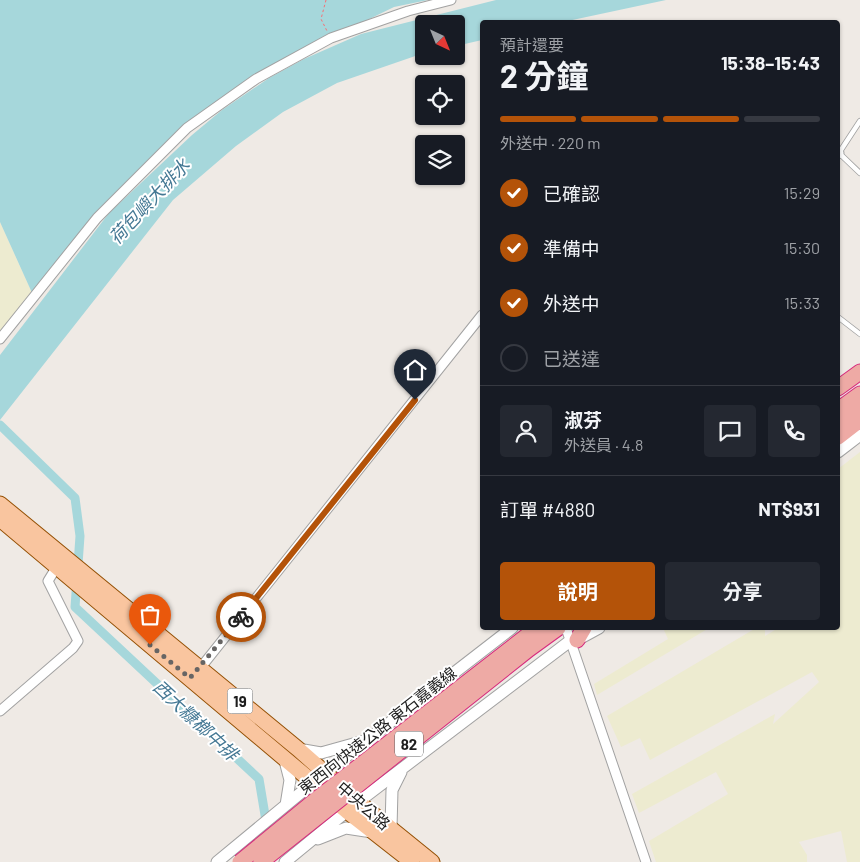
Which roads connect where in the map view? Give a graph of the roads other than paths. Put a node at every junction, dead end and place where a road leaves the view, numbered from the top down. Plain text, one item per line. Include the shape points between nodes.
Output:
1 (450, 0) edge
2 (860, 121) edge
3 (840, 151) edge
4 (840, 156) edge
5 (860, 173) edge
6 (480, 317) edge
7 (840, 319) edge
8 (860, 334) edge
9 (0, 339) edge
10 (860, 364) edge
11 (860, 372) edge
12 (840, 379) edge
13 (840, 387) edge
14 (860, 394) edge
15 (860, 407) edge
16 (840, 409) edge
17 (860, 420) edge
18 (840, 422) edge
19 (840, 435) edge
20 (860, 435) edge
21 (840, 450) edge
22 (0, 504) edge
23 (0, 519) edge
24 (62, 566) junction
25 (509, 630) edge
26 (534, 630) edge
27 (555, 630) edge
28 (593, 630) edge
29 (577, 636) edge
30 (195, 673) junction
31 (0, 711) edge
32 (370, 740) junction
33 (298, 749) junction
34 (284, 757) junction
35 (402, 769) junction
36 (326, 772) junction
37 (314, 782) junction
38 (353, 806) junction
39 (284, 807) junction
40 (390, 828) junction
41 (374, 832) junction
42 (307, 844) junction
43 (287, 860) edge
44 (217, 862) edge
45 (240, 862) edge
46 (261, 862) edge
47 (412, 862) edge
48 (432, 862) edge
49 (646, 862) edge

1 - 9 street via 331,38 256,79 187,128 97,218
2 - 3 lane
4 - 5 lane
6 - 30 street
7 - 8 lane
10 - 12 street
11 - 13 highway
14 - 16 highway
15 - 18 highway
17 - 19 highway
20 - 21 street
22 - 24 main road, 19
23 - 24 main road, 19
24 - 30 main road, 中央公路 / 19
24 - 31 street via 48,581 78,641
25 - 32 street
26 - 45 highway, 東西向快速公路 東石嘉義線 / 82, bridge
27 - 46 highway, 東西向快速公路 東石嘉義線 / 82, bridge
28 - 29 street
29 - 35 street
29 - 49 street
30 - 33 main road, 中央公路 / 19
30 - 34 main road, 中央公路 / 19
32 - 33 street via 321,753
32 - 36 street
33 - 36 main road, 中央公路 / 19
34 - 37 main road, 中央公路 / 19
34 - 39 street via 290,780
35 - 38 street
35 - 40 street via 392,790
36 - 37 street
36 - 38 main road, 中央公路 / 19
37 - 38 main road, 中央公路 / 19
37 - 39 street
38 - 40 main road, 中央公路 / 19
38 - 41 main road, 中央公路 / 19
38 - 42 street
39 - 44 street
40 - 48 main road, 中央公路 / 19
41 - 42 street via 346,828
41 - 47 main road, 中央公路 / 19
42 - 43 street

